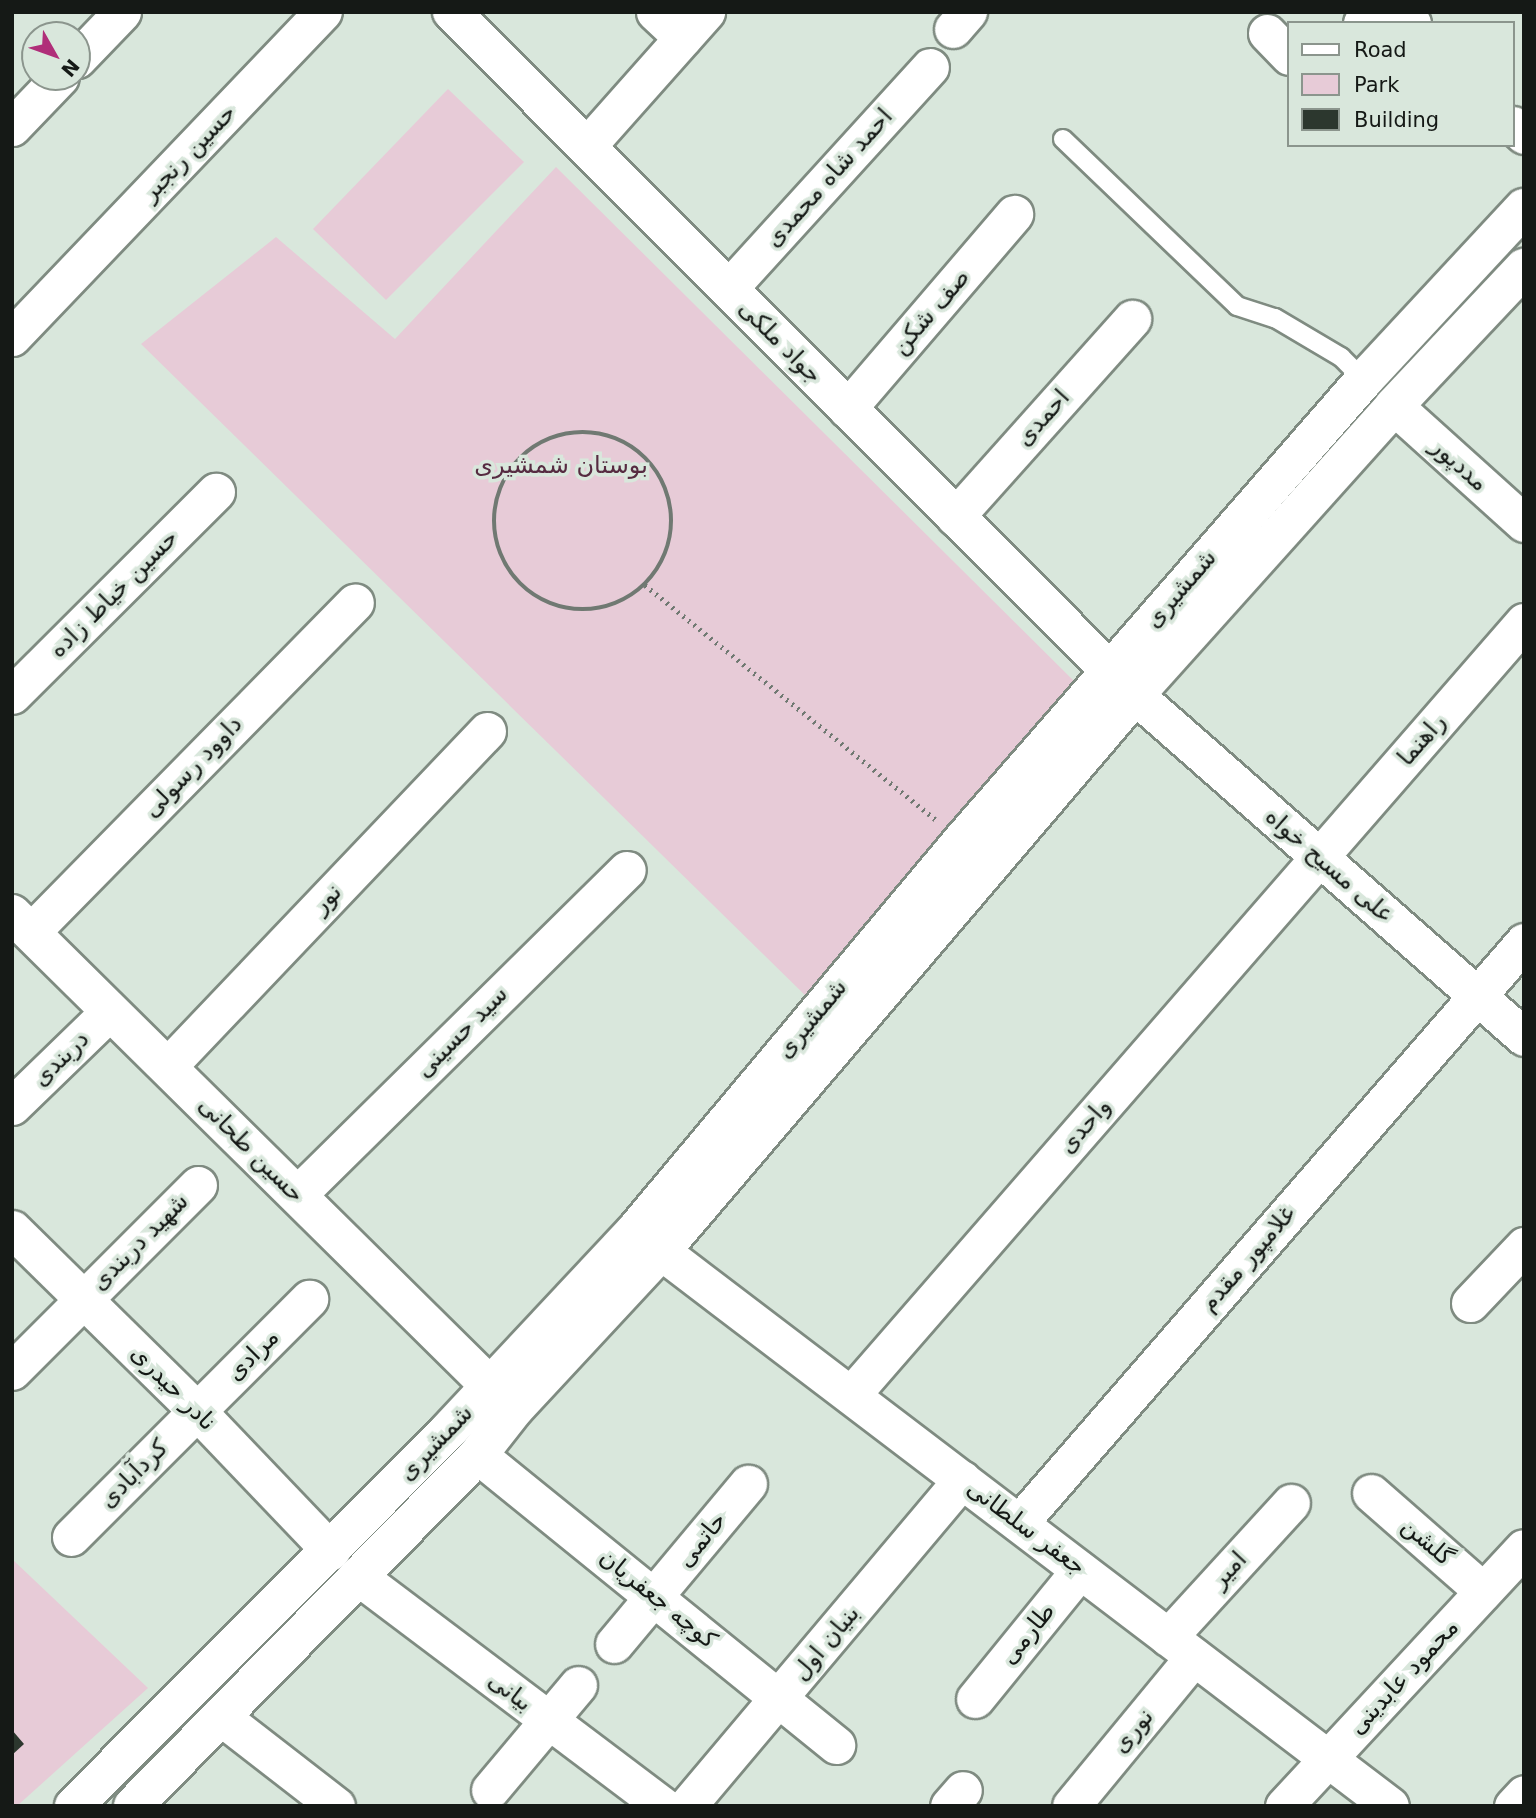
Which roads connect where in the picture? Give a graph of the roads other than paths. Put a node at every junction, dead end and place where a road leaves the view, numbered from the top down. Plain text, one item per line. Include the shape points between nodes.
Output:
1 (122, 12) edge
2 (323, 12) edge
3 (452, 12) edge
4 (654, 12) edge
5 (1400, 15) edge
6 (1372, 21) edge
7 (695, 25) edge
8 (91, 44) edge
9 (930, 67) dead end
10 (47, 91) edge
11 (12, 127) edge
12 (1063, 139) dead end
13 (586, 147) junction
14 (1014, 214) dead end
15 (1517, 229) edge
16 (1524, 268) edge
17 (728, 289) junction
18 (1132, 319) dead end
19 (12, 337) edge
20 (1364, 380) junction
21 (1394, 406) junction
22 (847, 409) junction
23 (216, 492) dead end
24 (955, 517) junction
25 (1524, 523) edge
26 (355, 602) dead end
27 (1524, 622) edge
28 (1122, 683) junction
29 (12, 695) edge
30 (487, 731) dead end
31 (1320, 858) junction
32 (626, 870) dead end
33 (21, 923) edge
34 (1524, 942) edge
35 (1477, 996) junction
36 (110, 1011) junction
37 (1524, 1037) edge
38 (167, 1067) junction
39 (12, 1106) edge
40 (198, 1185) dead end
41 (297, 1195) junction
42 (12, 1229) edge
43 (649, 1240) junction
44 (1524, 1246) edge
45 (83, 1299) junction
46 (309, 1299) dead end
47 (1471, 1303) dead end
48 (12, 1371) edge
49 (851, 1395) junction
50 (502, 1397) junction
51 (197, 1411) junction
52 (449, 1430) junction
53 (478, 1455) junction
54 (962, 1479) junction
55 (748, 1484) dead end
56 (1371, 1493) dead end
57 (1291, 1503) dead end
58 (1019, 1522) junction
59 (71, 1537) dead end
60 (1524, 1548) edge
61 (331, 1551) junction
62 (1080, 1570) junction
63 (359, 1577) junction
64 (1483, 1591) junction
65 (656, 1597) junction
66 (614, 1644) dead end
67 (1181, 1647) junction
68 (578, 1685) dead end
69 (189, 1690) junction
70 (779, 1699) junction
71 (975, 1699) dead end
72 (220, 1716) junction
73 (549, 1722) junction
74 (836, 1745) dead end
75 (1328, 1759) junction
76 (490, 1790) dead end
77 (1524, 1794) edge
78 (74, 1806) edge
79 (133, 1806) edge
80 (336, 1806) edge
81 (663, 1806) edge
82 (687, 1806) edge
83 (1071, 1806) edge
84 (1284, 1806) edge
85 (1390, 1806) edge
86 (1513, 1806) edge

1 - 8 street
2 - 19 street, حسین رنجبر
3 - 13 main road, جواد ملکی
4 - 7 street
5 - 6 street
7 - 13 street
9 - 17 street, احمد شاه محمدی
10 - 11 street
12 - 20 lane via 1237,306 1275,318 1341,357
13 - 17 main road, جواد ملکی
14 - 22 street, صف شکن
15 - 20 main road, شمشیری
16 - 21 main road, شمشیری
17 - 22 main road, جواد ملکی
18 - 24 street, احمدی
20 - 21 main road
20 - 28 main road, شمشیری
21 - 25 street, مددپور
21 - 28 main road, شمشیری
22 - 24 main road, جواد ملکی
23 - 29 street, حسین خیاط زاده
24 - 28 main road, جواد ملکی
26 - 33 street, داوود رسولی
27 - 31 street, راهنما
28 - 31 street, علی مسیح خواه
28 - 43 main road, شمشیری
28 - 43 main road, شمشیری via 962,841
30 - 38 street, نور
31 - 35 street, علی مسیح خواه
31 - 49 street, واحدی
32 - 41 street, سید حسینی
33 - 36 main road, حسین طحانی
34 - 35 street, غلامپور مقدم
35 - 37 street, علی مسیح خواه
35 - 58 street, غلامپور مقدم
36 - 38 main road, حسین طحانی
36 - 39 street, دربندی
38 - 41 main road, حسین طحانی
40 - 45 street, شهید دربندی
41 - 50 main road, حسین طحانی
42 - 45 street, نادر حیدری
43 - 49 street, جعفر سلطانی
43 - 50 main road, شمشیری
44 - 47 street
45 - 48 street, شهید دربندی
45 - 51 street, نادر حیدری
46 - 51 street, مرادی
49 - 54 street, جعفر سلطانی
50 - 52 main road, شمشیری
50 - 53 main road, شمشیری
51 - 59 street, کردآبادی
51 - 61 street, نادر حیدری
52 - 53 main road
52 - 61 main road, شمشیری
53 - 63 main road, شمشیری
53 - 65 street, کوچه جعفریان
54 - 58 street, جعفر سلطانی
54 - 70 street, بنیان اول
55 - 65 street, حاتمی
56 - 64 street, گلشن
57 - 67 street, امیر
58 - 62 street, جعفر سلطانی
60 - 64 street, محمود عابدینی
61 - 63 main road
61 - 69 main road, شمشیری
62 - 67 street, جعفر سلطانی
62 - 71 street, طارمی
63 - 72 main road, شمشیری
63 - 73 street, بیانی
64 - 75 street, محمود عابدینی
65 - 66 street, حاتمی
65 - 70 street, کوچه جعفریان
67 - 75 street, جعفر سلطانی
67 - 83 street, نوری
68 - 73 street
69 - 72 main road
69 - 78 main road, شمشیری
70 - 74 street, کوچه جعفریان
70 - 82 street, بنیان اول
72 - 79 main road, شمشیری
72 - 80 street
73 - 76 street
73 - 81 street, بیانی
75 - 84 street, محمود عابدینی
75 - 85 street, جعفر سلطانی
77 - 86 street

